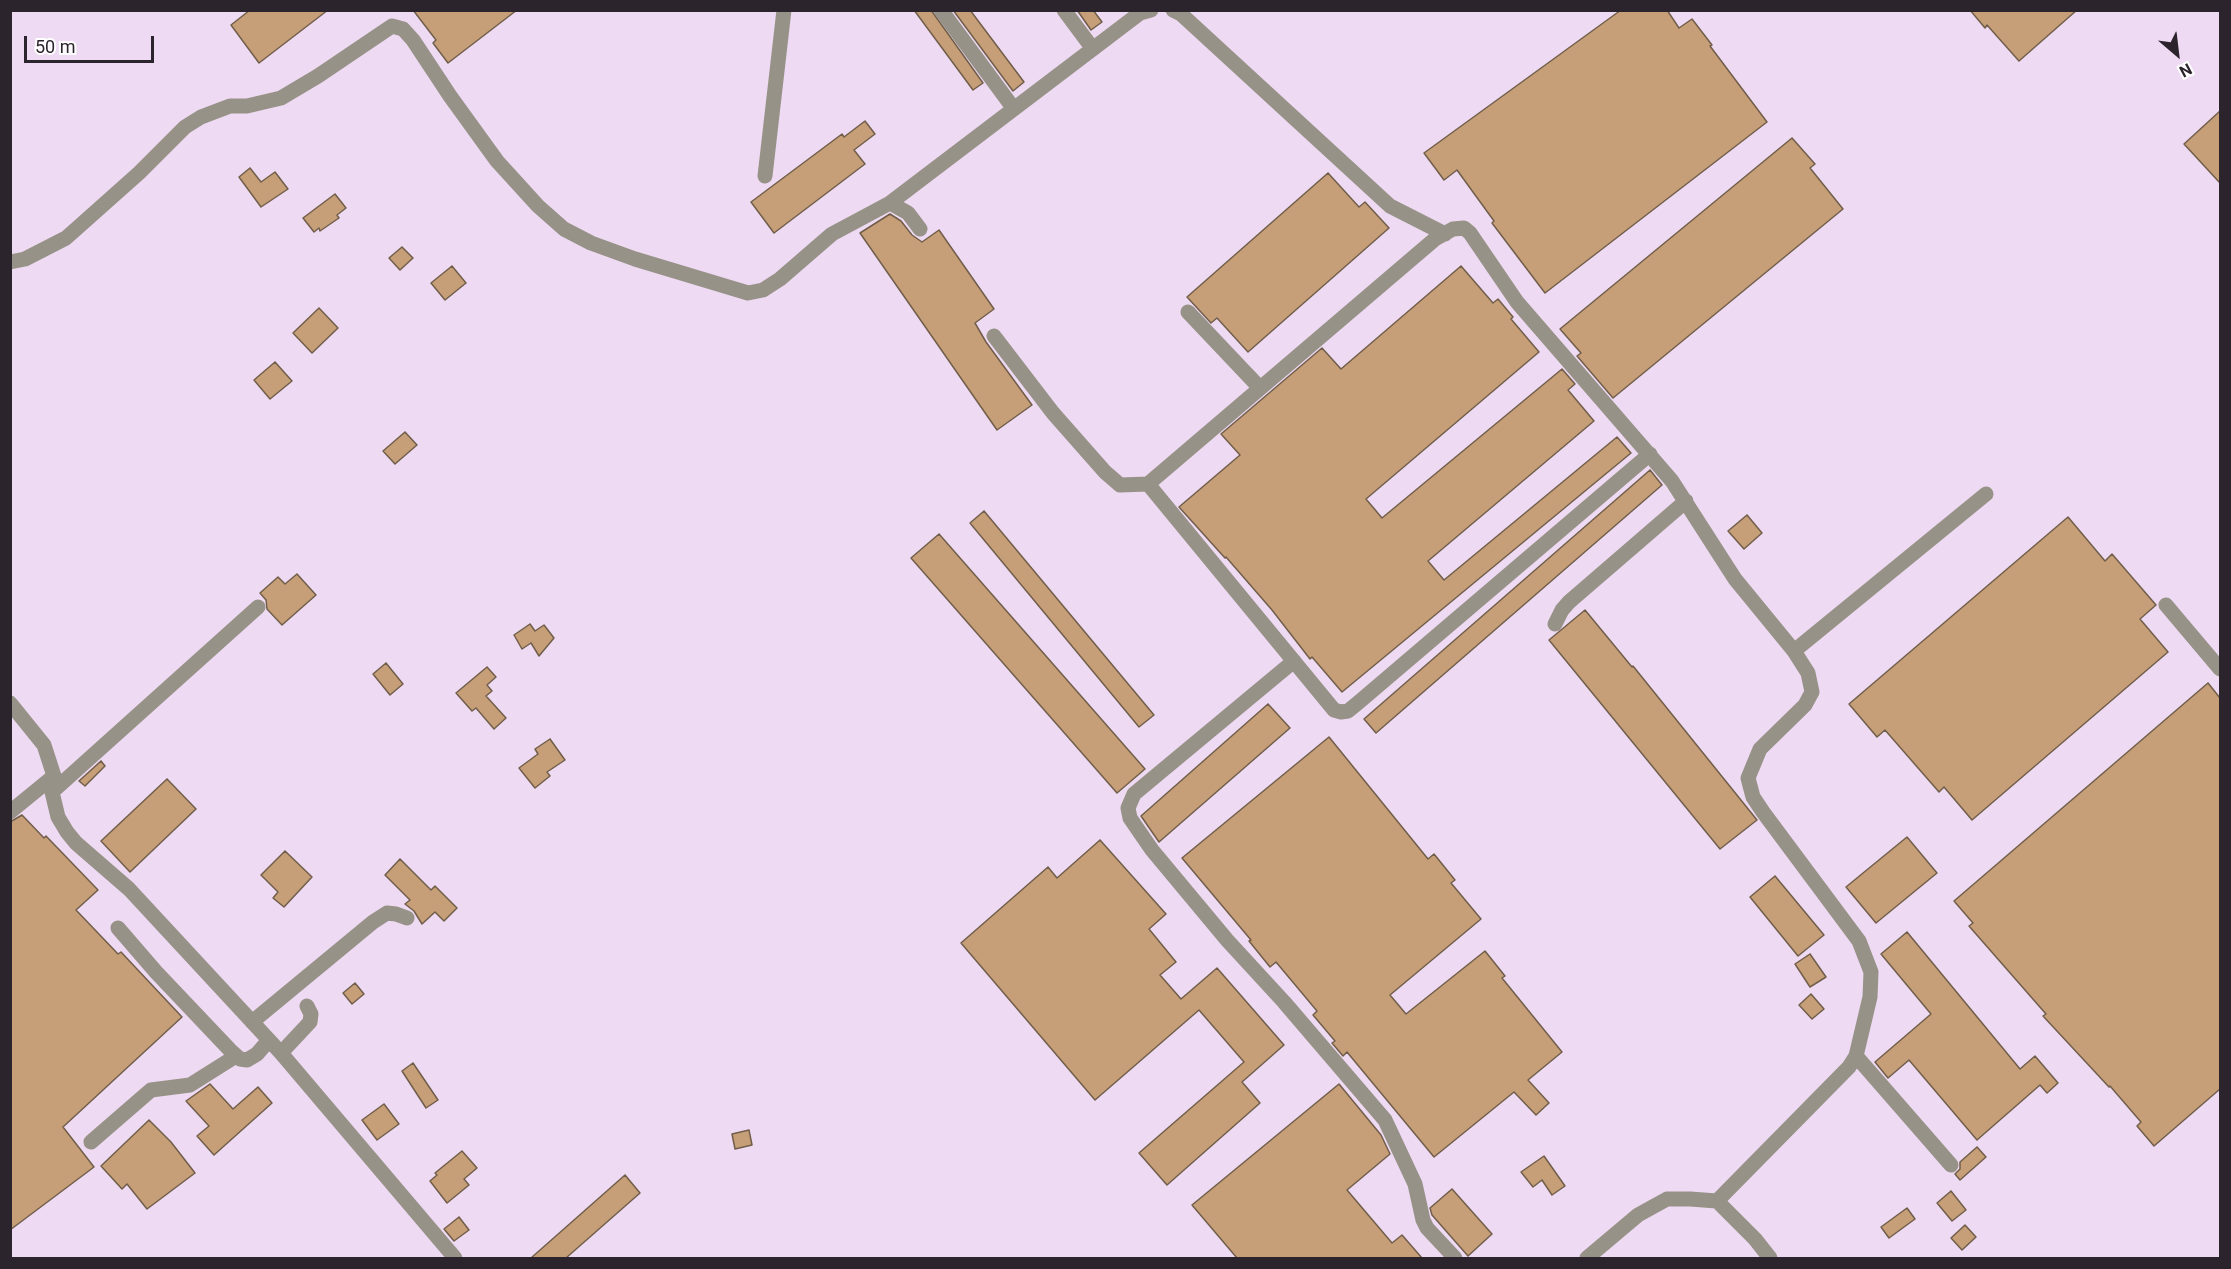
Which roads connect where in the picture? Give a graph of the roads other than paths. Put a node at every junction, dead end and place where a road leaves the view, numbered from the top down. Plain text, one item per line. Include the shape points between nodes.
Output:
1 (783, 10) edge
2 (941, 10) edge
3 (1064, 10) edge
4 (1151, 10) edge
5 (1173, 10) edge
6 (1093, 49) junction
7 (1014, 109) junction
8 (765, 176) dead end
9 (890, 203) junction
10 (920, 229) dead end
11 (1445, 234) junction
12 (10, 262) edge
13 (1188, 312) dead end
14 (994, 336) dead end
15 (1260, 388) junction
16 (1650, 454) junction
17 (1148, 484) junction
18 (1986, 494) dead end
19 (1686, 501) junction
20 (2166, 605) dead end
21 (258, 607) dead end
22 (1555, 624) dead end
23 (1794, 651) junction
24 (1294, 661) junction
25 (2220, 669) edge
26 (10, 703) edge
27 (54, 776) junction
28 (52, 792) junction
29 (10, 812) edge
30 (407, 918) dead end
31 (117, 928) dead end
32 (307, 1006) dead end
33 (252, 1022) junction
34 (269, 1040) junction
35 (281, 1053) junction
36 (236, 1056) junction
37 (1856, 1056) junction
38 (92, 1142) dead end
39 (1952, 1165) dead end
40 (1717, 1201) junction
41 (455, 1258) edge
42 (1455, 1258) edge
43 (1587, 1258) edge
44 (1770, 1258) edge

1 - 8 street
2 - 7 street
3 - 6 street
4 - 6 street
5 - 11 street via 1390,206
6 - 7 street
7 - 9 street
9 - 10 street via 908,213
9 - 12 street via 832,234 763,290 748,293 635,259 564,229 538,206 496,160 413,40 403,29 392,26 280,98 230,106 201,117 185,127 66,238 26,259
11 - 15 street
11 - 16 street via 1464,228 1470,233 1516,302
13 - 15 street
14 - 17 street via 1105,472 1120,485
15 - 17 street
16 - 19 street
16 - 24 street via 1348,711 1334,710
17 - 24 street
18 - 23 street
19 - 22 street via 1569,602
19 - 23 street via 1735,579
20 - 25 street
21 - 28 street
23 - 37 street via 1808,673 1812,692 1805,705 1760,749 1748,778 1763,813 1859,941 1870,972 1870,997
24 - 42 street via 1134,794 1128,808 1130,818 1227,940 1385,1120 1415,1184 1427,1228
26 - 27 street via 44,745
27 - 28 street
27 - 29 street
28 - 33 street via 58,817 76,843 129,889
30 - 33 street via 387,913 373,922
31 - 36 street
32 - 35 street via 310,1022
33 - 34 street
34 - 35 street
34 - 36 street via 247,1060
35 - 41 street
36 - 38 street via 190,1085 151,1090
37 - 39 street
37 - 40 street via 1827,1091
40 - 43 street via 1667,1199 1638,1215
40 - 44 street

